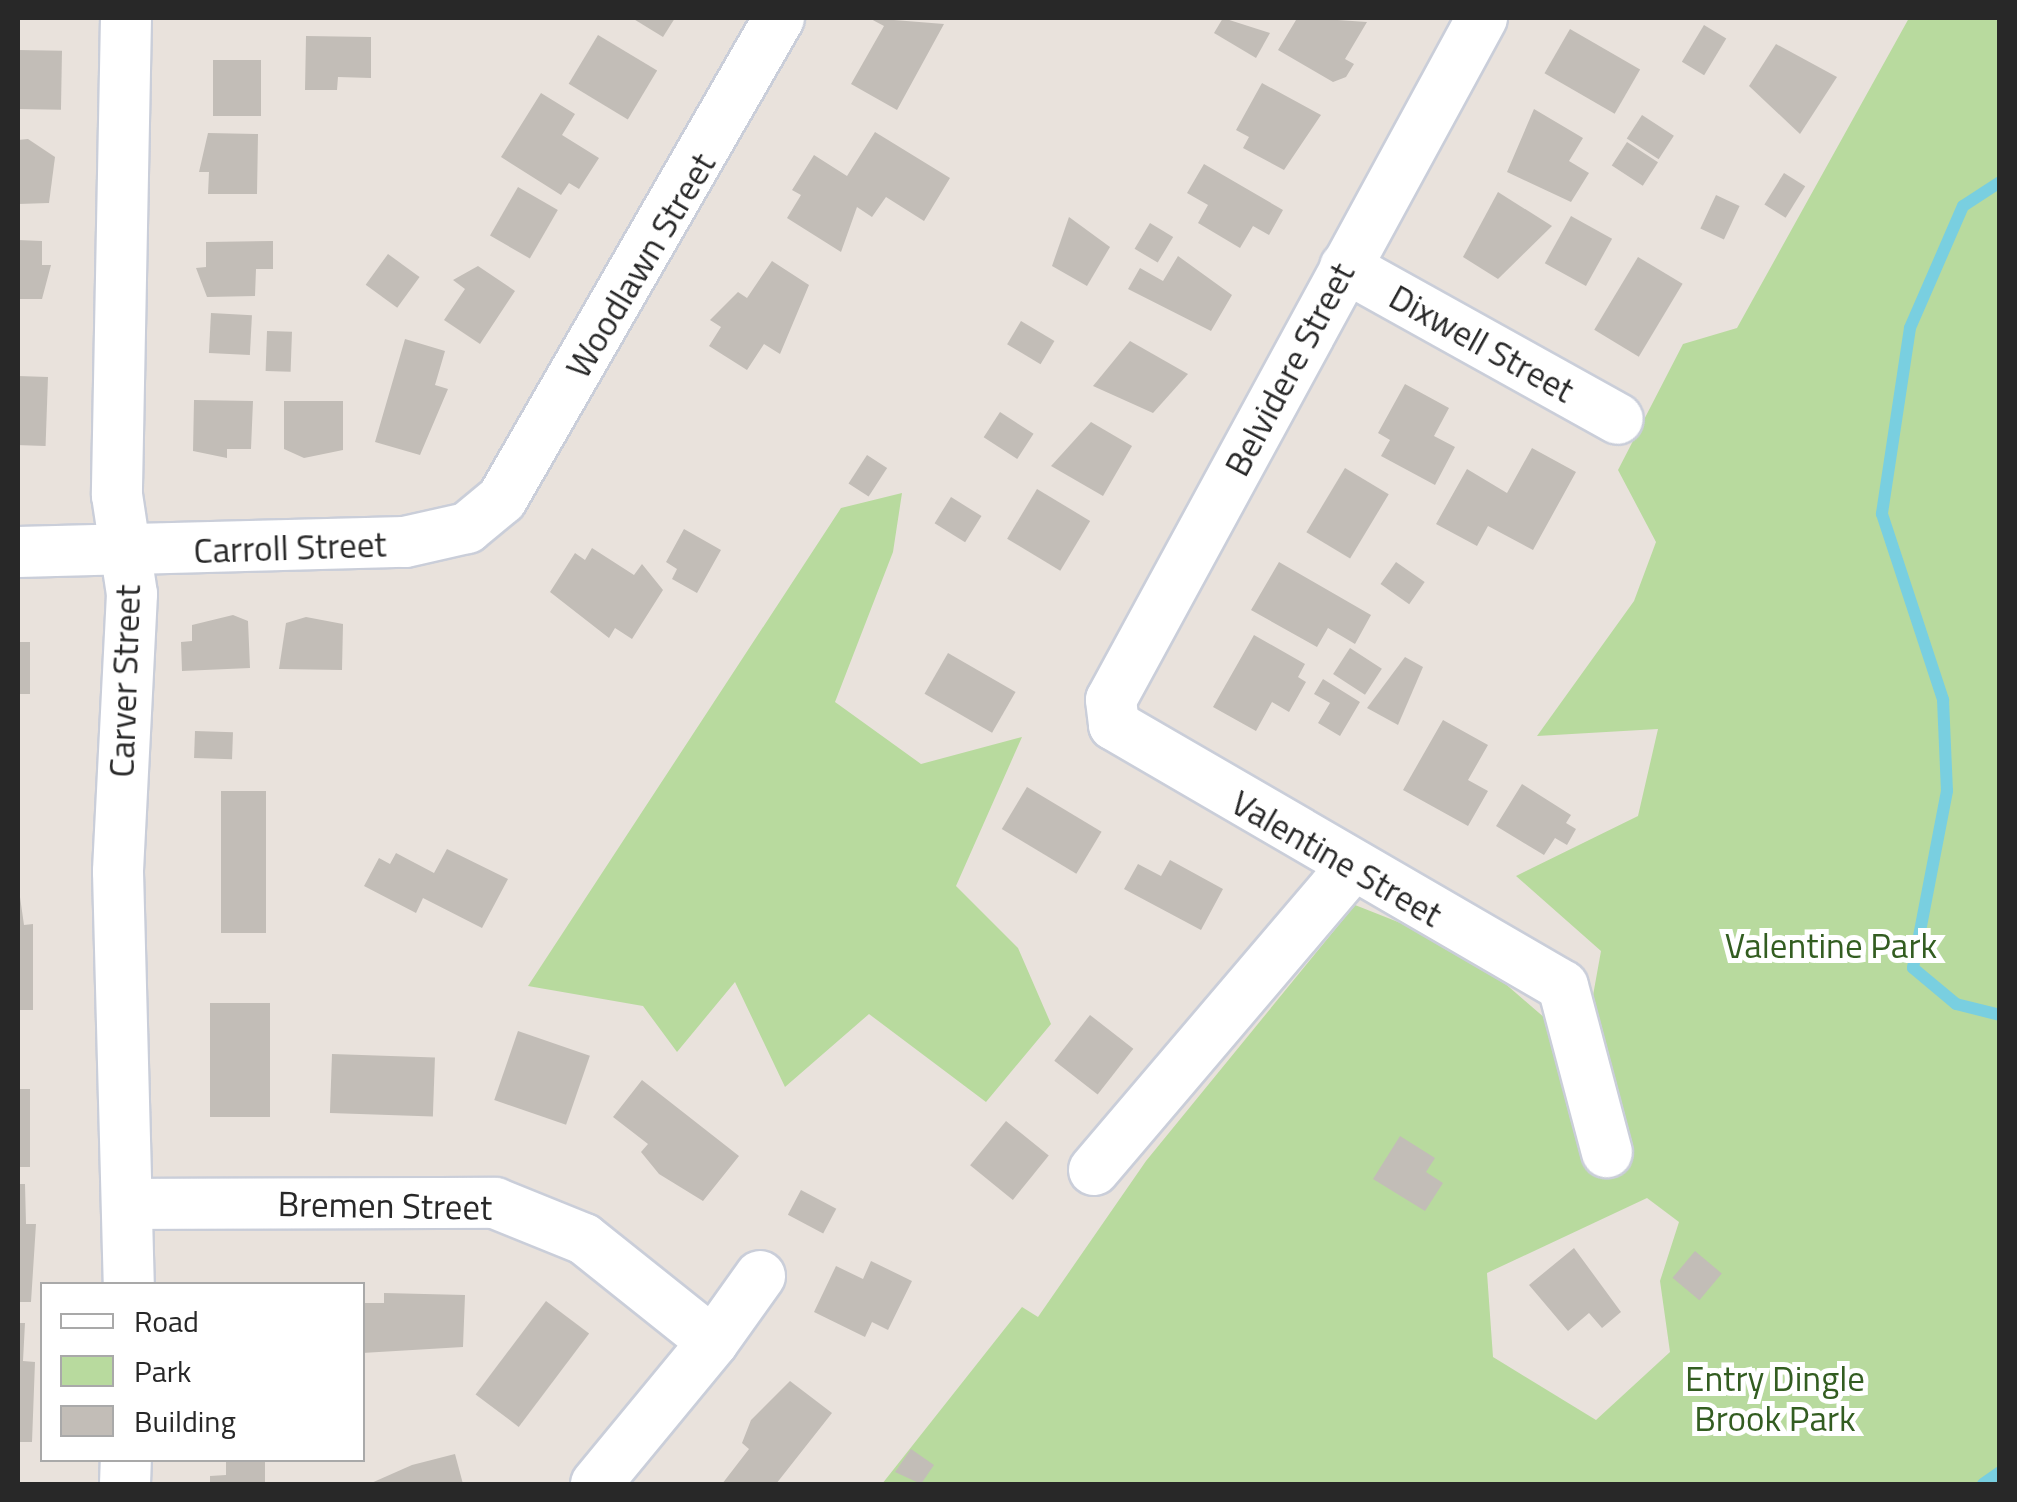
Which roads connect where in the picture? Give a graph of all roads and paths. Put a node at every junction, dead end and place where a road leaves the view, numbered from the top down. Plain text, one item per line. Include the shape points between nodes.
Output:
1 (126, 18) edge
2 (780, 18) edge
3 (1482, 18) edge
4 (1345, 267) junction
5 (1618, 419) dead end
6 (492, 508) joint
7 (18, 552) edge
8 (126, 553) junction
9 (1114, 725) joint
10 (1351, 868) junction
11 (1607, 1152) dead end
12 (1094, 1170) dead end
13 (130, 1204) junction
14 (760, 1276) dead end
15 (129, 1282) edge
16 (713, 1342) junction
17 (596, 1484) edge

1 - 8 street, Carver Street via 118,495
2 - 6 street, Woodlawn Street
3 - 4 street, Belvidere Street
4 - 5 street, Dixwell Street
4 - 9 street, Belvidere Street via 1111,700
6 - 8 street, Carroll Street via 467,528 405,542
7 - 8 street, Carroll Street
8 - 13 street, Carver Street via 118,872
9 - 10 street, Valentine Street
10 - 11 street, Valentine Street via 1563,986
10 - 12 street
13 - 15 street, Carver Street
13 - 16 street, Bremen Street via 495,1203 584,1239
14 - 16 street
16 - 17 street

